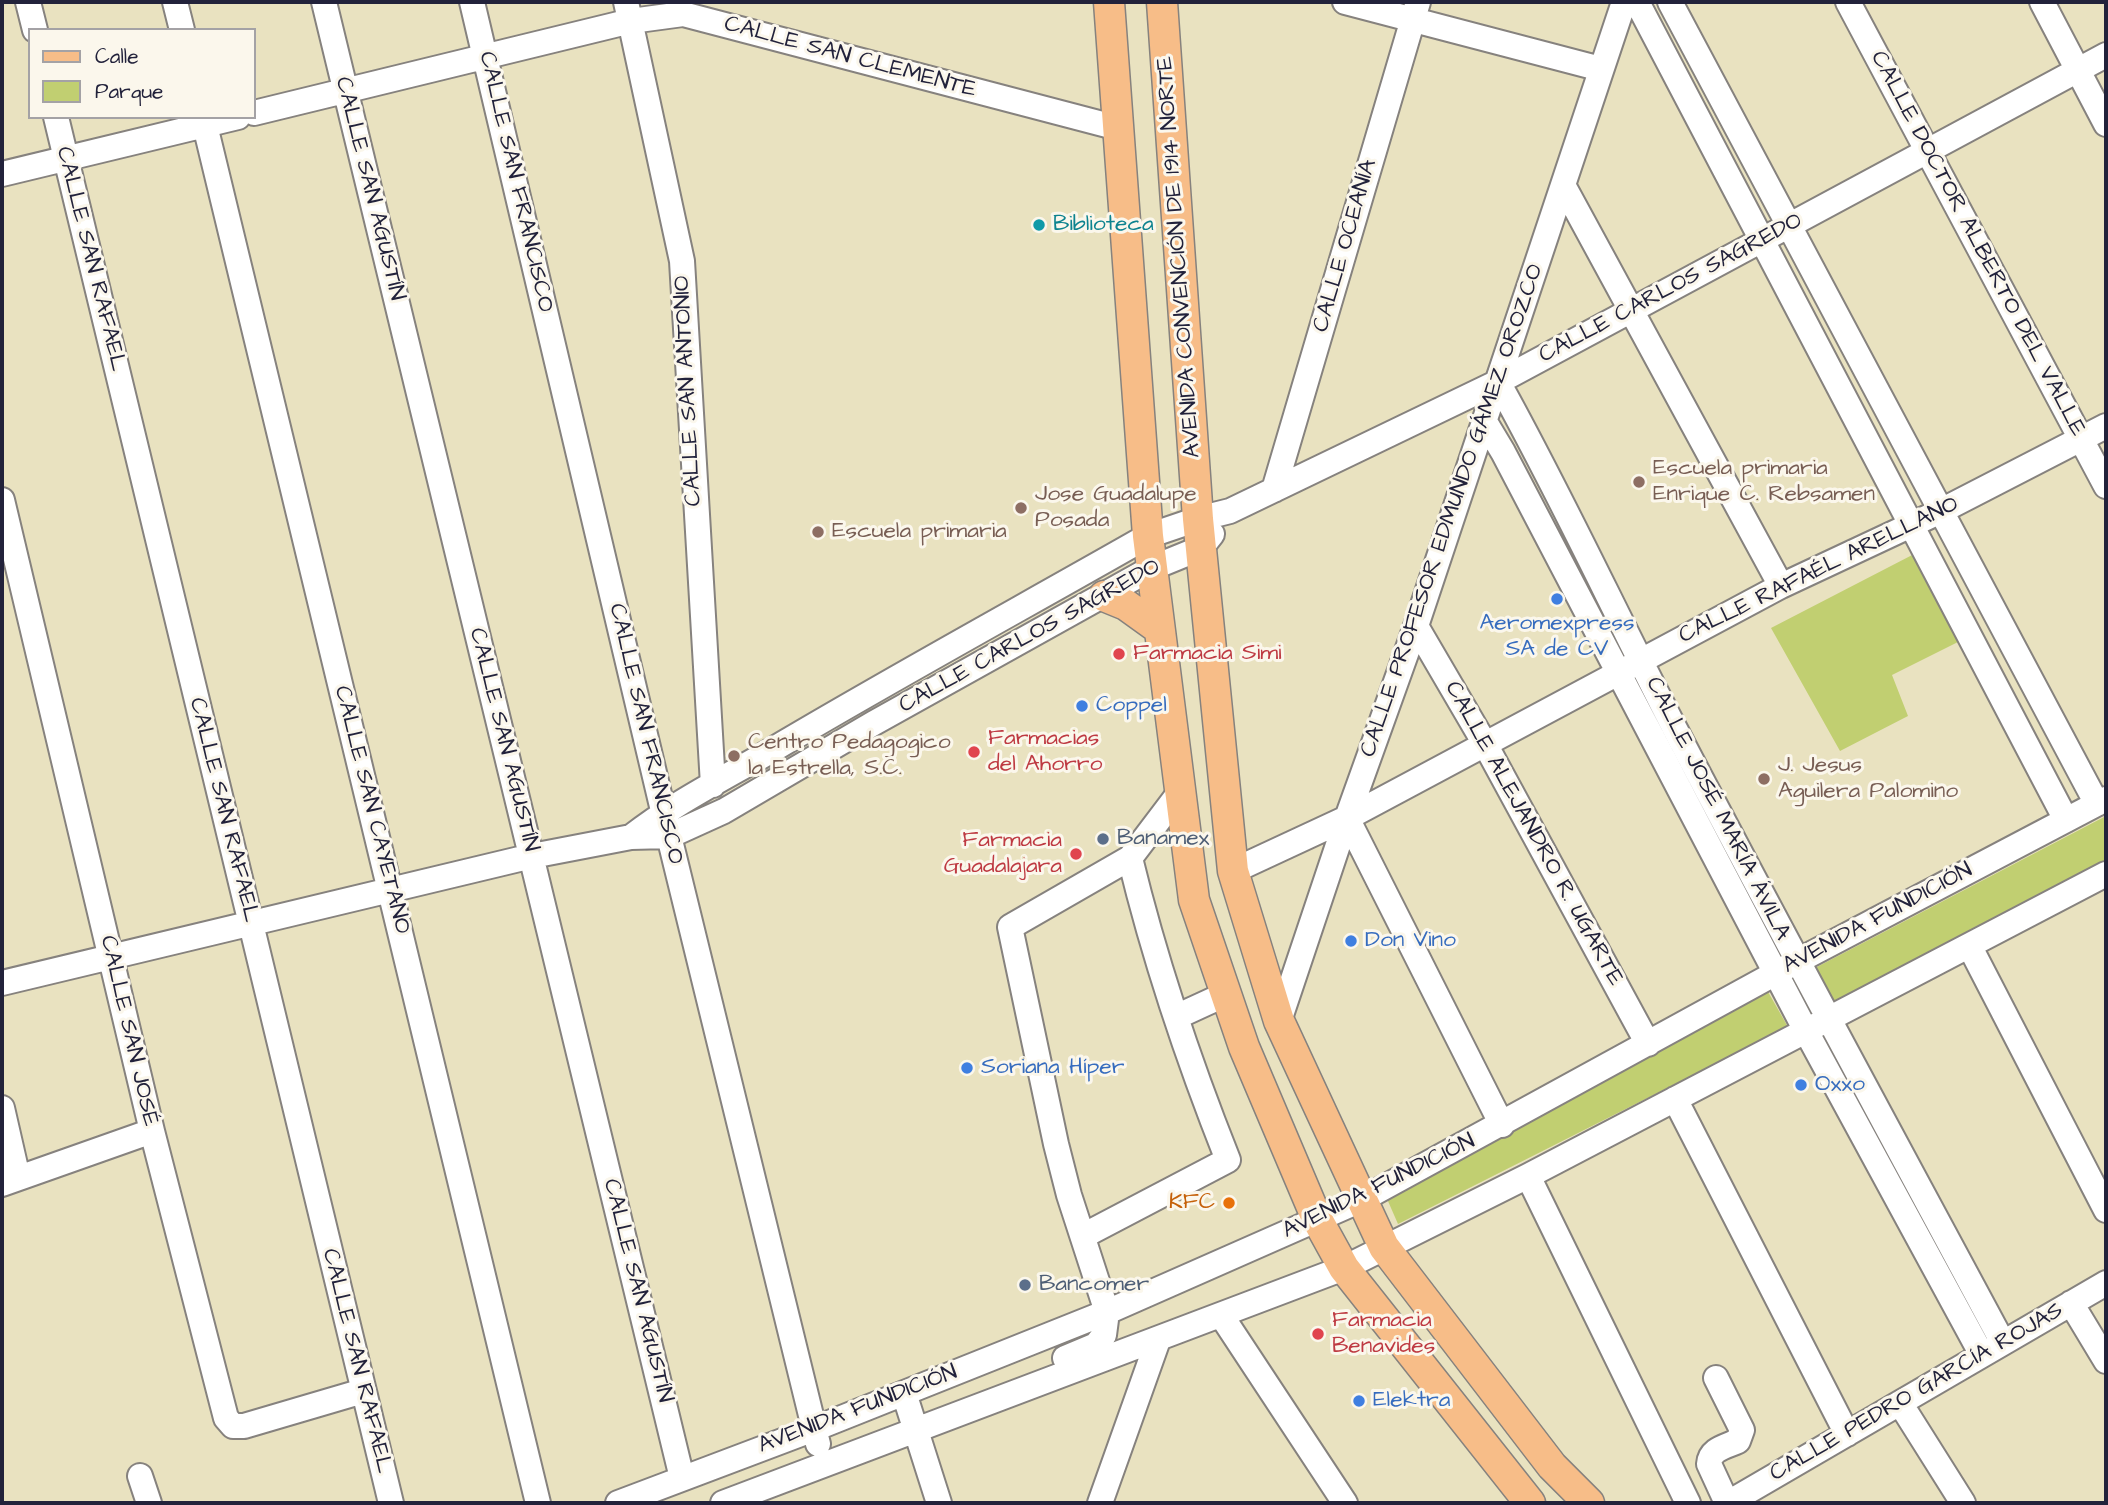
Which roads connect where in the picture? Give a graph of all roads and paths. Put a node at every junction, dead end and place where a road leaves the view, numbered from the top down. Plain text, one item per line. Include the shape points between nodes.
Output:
1 (28, 2) edge
2 (175, 2) edge
3 (324, 2) edge
4 (472, 2) edge
5 (1109, 2) edge
6 (1162, 2) edge
7 (1345, 2) edge
8 (1624, 2) edge
9 (1637, 2) edge
10 (1670, 2) edge
11 (1848, 2) edge
12 (2042, 2) edge
13 (629, 11) edge
14 (1416, 11) edge
15 (34, 28) edge
16 (182, 28) edge
17 (2106, 55) edge
18 (485, 56) junction
19 (1601, 69) junction
20 (2078, 70) junction
21 (346, 91) junction
22 (256, 113) edge
23 (56, 119) edge
24 (204, 121) edge
25 (2106, 124) edge
26 (1118, 128) junction
27 (1928, 151) junction
28 (66, 159) junction
29 (2, 174) edge
30 (1563, 185) junction
31 (1790, 226) junction
32 (1762, 240) junction
33 (1632, 311) junction
34 (1498, 382) junction
35 (1485, 422) junction
36 (2106, 426) edge
37 (2081, 439) junction
38 (2106, 486) edge
39 (1274, 490) junction
40 (2, 500) edge
41 (1941, 511) junction
42 (1912, 525) junction
43 (1199, 534) junction
44 (1148, 536) junction
45 (1152, 568) junction
46 (1781, 586) junction
47 (1104, 596) junction
48 (1416, 626) junction
49 (1158, 628) junction
50 (1629, 667) junction
51 (861, 698) junction
52 (874, 723) junction
53 (1485, 744) junction
54 (713, 785) junction
55 (1180, 792) junction
56 (2102, 802) edge
57 (664, 811) junction
58 (1347, 818) junction
59 (2066, 820) junction
60 (669, 836) junction
61 (631, 837) junction
62 (532, 856) junction
63 (1130, 858) junction
64 (1233, 871) junction
65 (2105, 878) edge
66 (390, 890) junction
67 (250, 923) junction
68 (1970, 947) junction
69 (111, 957) junction
70 (1786, 967) junction
71 (2, 983) edge
72 (1226, 994) junction
73 (1176, 1017) junction
74 (1830, 1020) junction
75 (1279, 1021) junction
76 (1806, 1031) junction
77 (1648, 1044) junction
78 (1675, 1099) junction
79 (2, 1108) edge
80 (1502, 1125) junction
81 (152, 1131) junction
82 (1528, 1176) junction
83 (10, 1181) edge
84 (1361, 1200) junction
85 (2106, 1210) edge
86 (1317, 1219) junction
87 (1083, 1236) junction
88 (1384, 1247) junction
89 (1344, 1268) junction
90 (2106, 1283) edge
91 (2071, 1303) junction
92 (1107, 1312) junction
93 (1221, 1315) junction
94 (1158, 1340) junction
95 (1992, 1349) junction
96 (2106, 1361) edge
97 (1716, 1378) dead end
98 (363, 1391) junction
99 (1024, 1391) junction
100 (904, 1393) junction
101 (1900, 1403) junction
102 (814, 1429) junction
103 (916, 1432) junction
104 (1847, 1434) junction
105 (823, 1465) junction
106 (140, 1476) dead end
107 (682, 1478) junction
108 (752, 1498) edge
109 (149, 1503) edge
110 (391, 1503) edge
111 (538, 1503) edge
112 (618, 1503) edge
113 (723, 1503) edge
114 (939, 1503) edge
115 (1100, 1503) edge
116 (1345, 1503) edge
117 (1530, 1503) edge
118 (1589, 1503) edge
119 (1688, 1503) edge
120 (1728, 1503) edge
121 (1963, 1503) edge

1 - 15 street
2 - 16 street
3 - 21 street, CALLE SAN AGUSTÍN
4 - 18 street, CALLE SAN FRANCISCO
5 - 26 main road
6 - 43 main road, AVENIDA CONVENCIÓN DE 1914 NORTE
7 - 14 street
8 - 19 street, CALLE PROFESOR EDMUNDO GÁMEZ OROZCO
9 - 32 street
10 - 31 street
11 - 27 street, CALLE DOCTOR ALBERTO DEL VALLE
12 - 20 street
13 - 18 street, CALLE SAN CLEMENTE
13 - 26 street, CALLE SAN CLEMENTE via 683,14
13 - 54 street, CALLE SAN ANTONIO via 682,261
14 - 19 street
14 - 39 street, CALLE OCEANÍA
17 - 20 street, CALLE CARLOS SAGREDO
18 - 21 street, CALLE SAN CLEMENTE
18 - 57 street, CALLE SAN FRANCISCO
19 - 30 street, CALLE PROFESOR EDMUNDO GÁMEZ OROZCO
20 - 25 street
20 - 27 street, CALLE CARLOS SAGREDO
21 - 22 street, CALLE SAN CLEMENTE
21 - 62 street, CALLE SAN AGUSTÍN
23 - 28 street, CALLE SAN RAFAEL
24 - 28 street
24 - 66 street, CALLE SAN CAYETANO
26 - 44 main road
27 - 31 street, CALLE CARLOS SAGREDO
27 - 37 street, CALLE DOCTOR ALBERTO DEL VALLE
28 - 29 street
28 - 67 street, CALLE SAN RAFAEL
30 - 33 street
30 - 34 street, CALLE PROFESOR EDMUNDO GÁMEZ OROZCO
31 - 32 street, CALLE CARLOS SAGREDO
31 - 41 street
32 - 33 street, CALLE CARLOS SAGREDO
32 - 42 street
33 - 34 street, CALLE CARLOS SAGREDO
33 - 46 street
34 - 35 street, CALLE PROFESOR EDMUNDO GÁMEZ OROZCO
34 - 39 street, CALLE CARLOS SAGREDO
34 - 50 street, CALLE JOSÉ MARÍA ÁVILA via 1526,433
35 - 48 street, CALLE PROFESOR EDMUNDO GÁMEZ OROZCO
35 - 50 street, CALLE JOSÉ MARÍA ÁVILA
36 - 37 street, CALLE RAFAÉL ARELLANO
37 - 38 street, CALLE DOCTOR ALBERTO DEL VALLE
37 - 41 street, CALLE RAFAÉL ARELLANO
39 - 43 street, CALLE CARLOS SAGREDO via 1230,511
40 - 69 street, CALLE SAN JOSÉ
41 - 42 street, CALLE RAFAÉL ARELLANO
41 - 56 street
42 - 46 street, CALLE RAFAÉL ARELLANO
42 - 59 street
43 - 44 street, CALLE CARLOS SAGREDO
43 - 45 street, CALLE CARLOS SAGREDO
43 - 64 main road, AVENIDA CONVENCIÓN DE 1914 NORTE
44 - 45 main road
44 - 51 street, CALLE CARLOS SAGREDO
45 - 47 street, CALLE CARLOS SAGREDO
45 - 49 main road
46 - 50 street, CALLE RAFAÉL ARELLANO
47 - 49 main road
47 - 52 street, CALLE CARLOS SAGREDO
48 - 53 street, CALLE ALEJANDRO R. UGARTE
48 - 58 street, CALLE PROFESOR EDMUNDO GÁMEZ OROZCO
49 - 55 main road
50 - 53 street, CALLE RAFAÉL ARELLANO
50 - 70 street, CALLE JOSÉ MARÍA ÁVILA
51 - 52 street
51 - 54 street, CALLE CARLOS SAGREDO
52 - 60 street, CALLE CARLOS SAGREDO via 724,811
53 - 58 street, CALLE RAFAÉL ARELLANO
53 - 77 street, CALLE ALEJANDRO R. UGARTE
54 - 57 street, CALLE CARLOS SAGREDO
55 - 63 street
55 - 72 main road via 1194,900
56 - 59 street, AVENIDA FUNDICIÓN
57 - 60 street, CALLE SAN FRANCISCO
57 - 61 street, CALLE CARLOS SAGREDO
58 - 64 street, CALLE RAFAÉL ARELLANO
58 - 75 street, CALLE PROFESOR EDMUNDO GÁMEZ OROZCO
58 - 80 street
59 - 70 street, AVENIDA FUNDICIÓN
60 - 61 street, CALLE CARLOS SAGREDO
60 - 102 street, CALLE SAN FRANCISCO
61 - 62 street, CALLE CARLOS SAGREDO
62 - 66 street, CALLE CARLOS SAGREDO
62 - 107 street, CALLE SAN AGUSTÍN
63 - 73 street
63 - 87 street via 1010,927 1056,1144
64 - 75 main road, AVENIDA CONVENCIÓN DE 1914 NORTE
65 - 68 street, AVENIDA FUNDICIÓN
66 - 67 street, CALLE CARLOS SAGREDO
66 - 111 street, CALLE SAN CAYETANO
67 - 69 street, CALLE CARLOS SAGREDO
67 - 98 street, CALLE SAN RAFAEL
68 - 74 street, AVENIDA FUNDICIÓN
68 - 85 street
69 - 71 street, CALLE CARLOS SAGREDO
69 - 81 street, CALLE SAN JOSÉ
70 - 74 street, CALLE JOSÉ MARÍA ÁVILA
70 - 76 street, CALLE JOSÉ MARÍA ÁVILA
70 - 77 street, AVENIDA FUNDICIÓN
72 - 73 street
72 - 86 main road
73 - 87 street via 1228,1160
74 - 76 street, AVENIDA FUNDICIÓN
74 - 95 street, CALLE JOSÉ MARÍA ÁVILA
75 - 84 main road, AVENIDA CONVENCIÓN DE 1914 NORTE
76 - 78 street, AVENIDA FUNDICIÓN
76 - 95 street, CALLE JOSÉ MARÍA ÁVILA
77 - 80 street, AVENIDA FUNDICIÓN
78 - 82 street, AVENIDA FUNDICIÓN
78 - 104 street
79 - 83 street
80 - 84 street, AVENIDA FUNDICIÓN
81 - 83 street
81 - 98 street, CALLE SAN JOSÉ via 226,1418 233,1426 244,1426
82 - 88 street, AVENIDA FUNDICIÓN
82 - 119 street
84 - 86 street, AVENIDA FUNDICIÓN
84 - 88 main road, AVENIDA CONVENCIÓN DE 1914 NORTE
86 - 89 main road
86 - 92 street, AVENIDA FUNDICIÓN
87 - 92 street
88 - 89 street, AVENIDA FUNDICIÓN
88 - 118 main road, AVENIDA CONVENCIÓN DE 1914 NORTE via 1552,1466
89 - 93 street, AVENIDA FUNDICIÓN
89 - 117 main road
90 - 91 street, CALLE PEDRO GARCÍA ROJAS
91 - 95 street, CALLE PEDRO GARCÍA ROJAS
91 - 96 street
92 - 99 street via 1104,1335 1096,1345 1056,1363
92 - 100 street, AVENIDA FUNDICIÓN
93 - 94 street, AVENIDA FUNDICIÓN
93 - 116 street
94 - 99 street, AVENIDA FUNDICIÓN
94 - 115 street
95 - 101 street, CALLE PEDRO GARCÍA ROJAS
97 - 120 street via 1741,1430 1738,1441 1713,1452 1710,1458
98 - 110 street, CALLE SAN RAFAEL
99 - 103 street, AVENIDA FUNDICIÓN
100 - 102 street, AVENIDA FUNDICIÓN
100 - 103 street
101 - 104 street, CALLE PEDRO GARCÍA ROJAS
101 - 121 street
102 - 105 street, CALLE SAN FRANCISCO
102 - 107 street, AVENIDA FUNDICIÓN
103 - 105 street, AVENIDA FUNDICIÓN
103 - 114 street
104 - 120 street, CALLE PEDRO GARCÍA ROJAS
105 - 108 street, AVENIDA FUNDICIÓN
106 - 109 street
107 - 112 street, AVENIDA FUNDICIÓN
108 - 113 street, AVENIDA FUNDICIÓN

